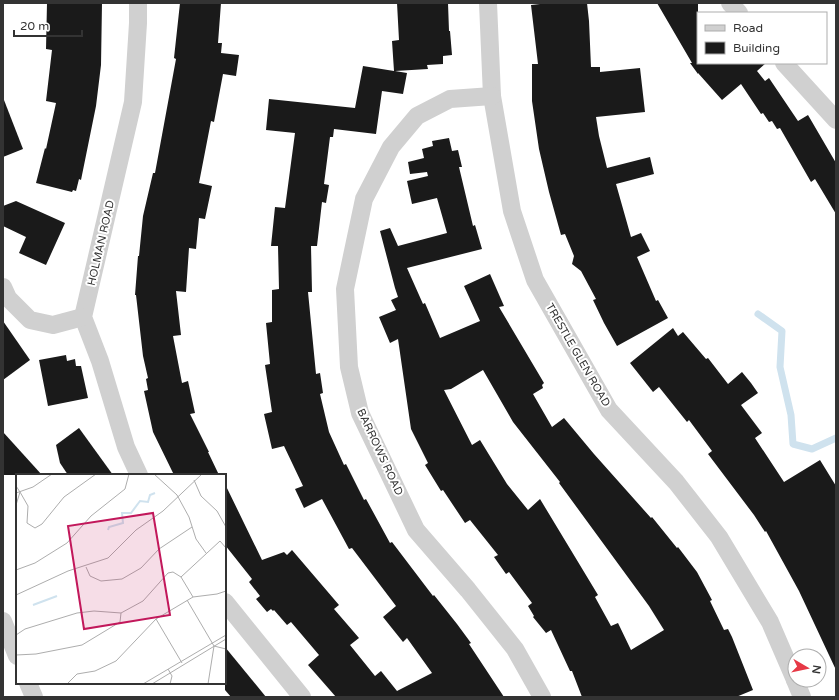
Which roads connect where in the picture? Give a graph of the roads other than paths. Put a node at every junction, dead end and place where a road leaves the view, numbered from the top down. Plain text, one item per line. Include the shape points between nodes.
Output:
1 (138, 3) edge
2 (488, 3) edge
3 (730, 3) edge
4 (738, 12) edge
5 (785, 64) edge
6 (492, 96) junction
7 (836, 120) edge
8 (3, 287) edge
9 (84, 317) junction
10 (139, 474) edge
11 (226, 603) edge
12 (3, 621) edge
13 (16, 654) edge
14 (787, 661) edge
15 (28, 684) edge
16 (34, 697) edge
17 (302, 697) edge
18 (542, 697) edge

1 - 9 street, HOLMAN ROAD via 133,102
2 - 6 street, TRESTLE GLEN ROAD
3 - 4 street
5 - 7 street
6 - 14 street, TRESTLE GLEN ROAD via 512,211 535,280 610,410 676,482 719,537 770,622
6 - 18 street, BARROWS ROAD via 450,99 417,116 391,147 364,198 345,289 349,367 360,413 416,530 515,649
8 - 9 street via 8,298 30,320 53,325
9 - 10 street via 100,360 126,447
11 - 17 street
12 - 13 street
15 - 16 street

